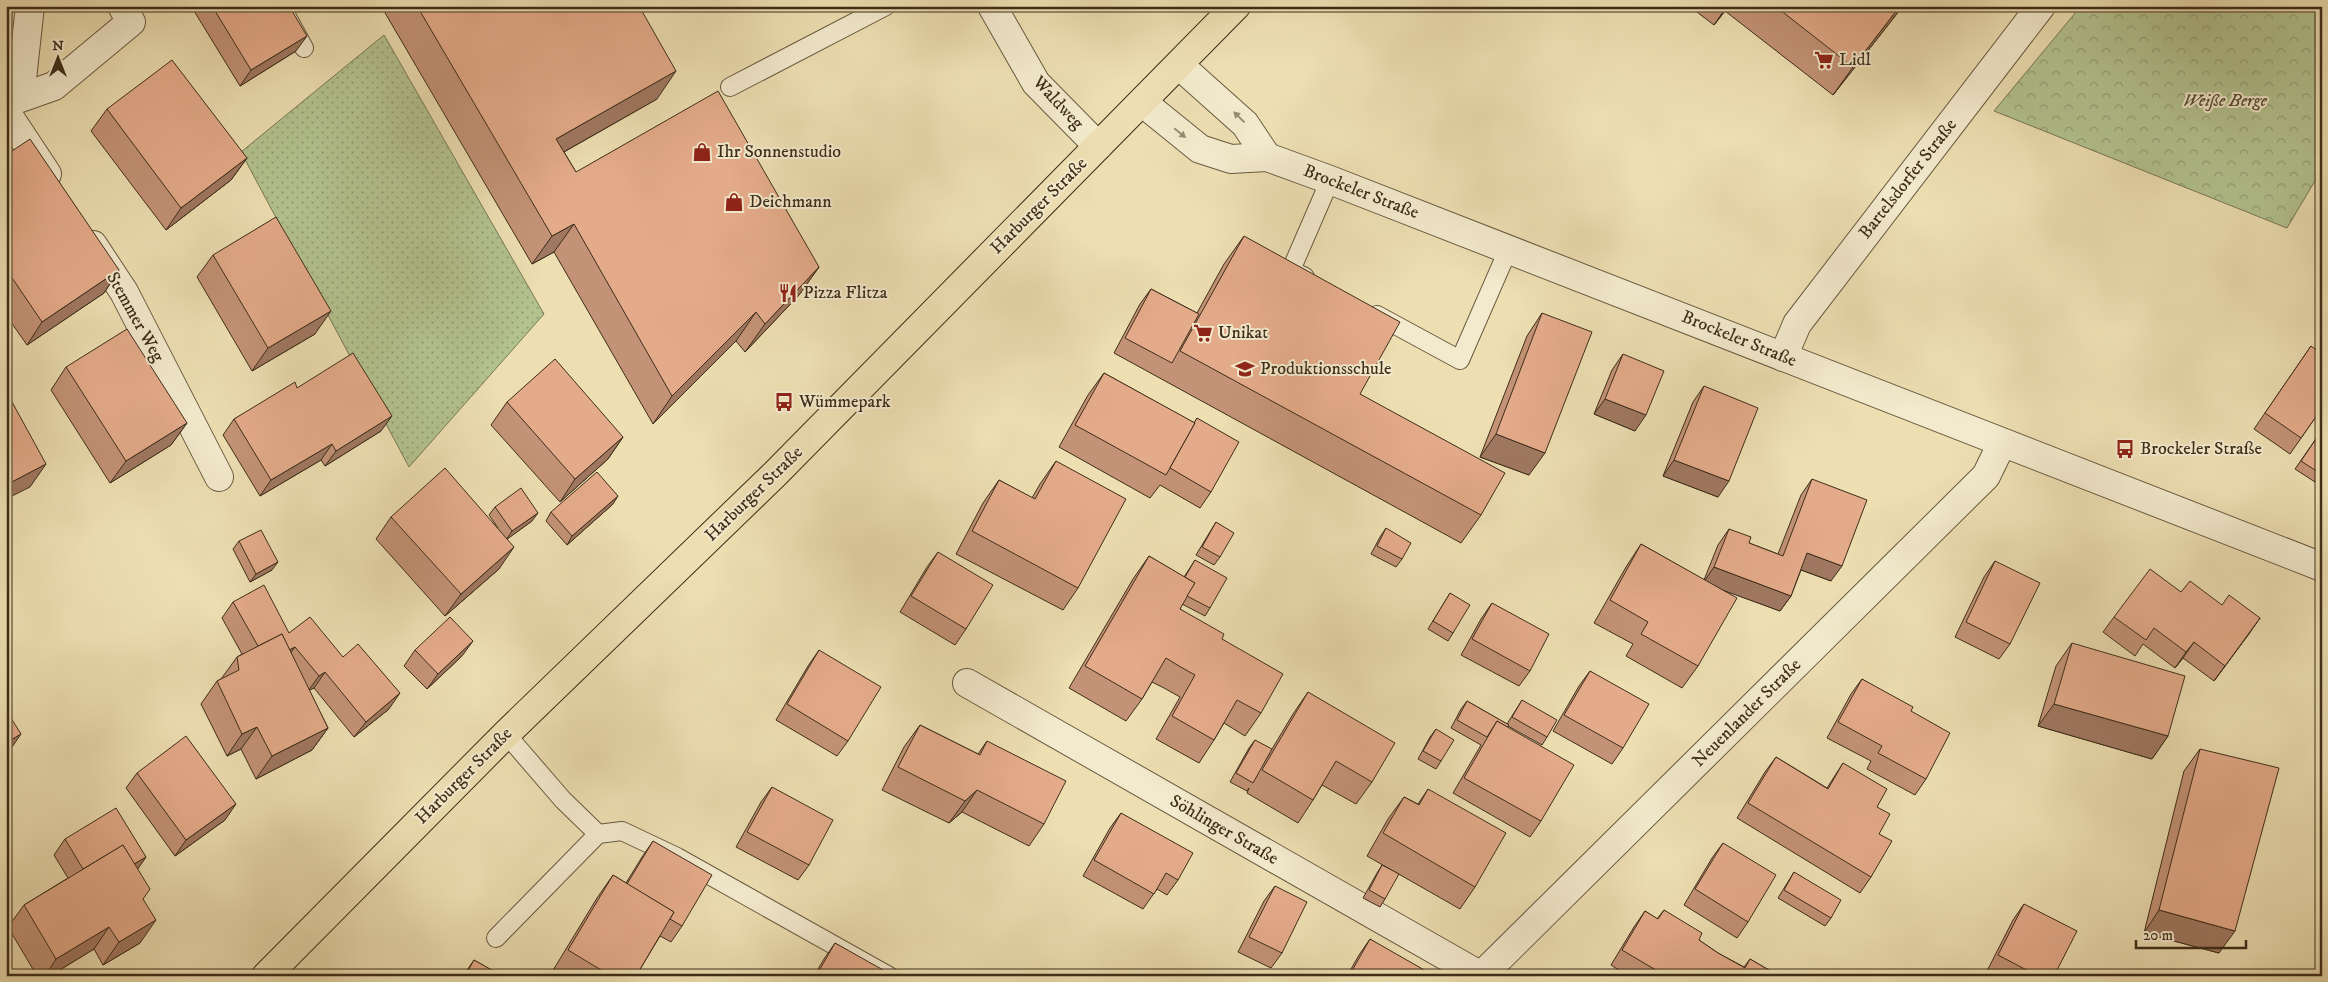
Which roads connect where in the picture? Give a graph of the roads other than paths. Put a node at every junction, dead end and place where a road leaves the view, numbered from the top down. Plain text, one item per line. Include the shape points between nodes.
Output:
1 (30, 6) edge
2 (122, 6) edge
3 (281, 6) edge
4 (886, 6) edge
5 (992, 6) edge
6 (1236, 6) edge
7 (2041, 6) edge
8 (304, 48) edge
9 (1178, 65) junction
10 (730, 87) dead end
11 (1142, 102) junction
12 (11, 104) edge
13 (1098, 146) junction
14 (1267, 157) junction
15 (1330, 180) junction
16 (60, 195) edge
17 (82, 228) edge
18 (1508, 250) junction
19 (1316, 283) edge
20 (1359, 306) edge
21 (1783, 356) junction
22 (2002, 442) junction
23 (219, 477) dead end
24 (2322, 567) edge
25 (967, 683) dead end
26 (506, 734) junction
27 (598, 834) junction
28 (496, 938) dead end
29 (266, 976) edge
30 (888, 976) edge
31 (1481, 976) edge

1 - 12 street
2 - 12 street via 131,22 54,86
3 - 8 lane
4 - 10 lane
5 - 13 street, Waldweg via 1036,83
6 - 9 main road, Harburger Straße
7 - 21 street, Bartelsdorfer Straße via 1797,324
9 - 11 main road, Harburger Straße
14 -> 9 street via 1245,124
11 - 13 main road, Harburger Straße
11 -> 14 street, Brockeler Straße via 1200,149 1231,159
12 - 16 street
13 - 26 main road, Harburger Straße via 775,474
14 - 15 street, Brockeler Straße
15 - 18 street, Brockeler Straße
15 - 19 lane via 1291,270
17 - 23 street, Stemmer Weg via 124,292
18 - 20 lane via 1460,360
18 - 21 street, Brockeler Straße
21 - 22 street, Brockeler Straße
22 - 24 street, Brockeler Straße
22 - 31 street, Neuenlander Straße via 1986,476
25 - 31 street, Söhlinger Straße
26 - 27 lane via 562,800
26 - 29 main road, Harburger Straße
27 - 28 lane
27 - 30 lane via 622,831 678,856

